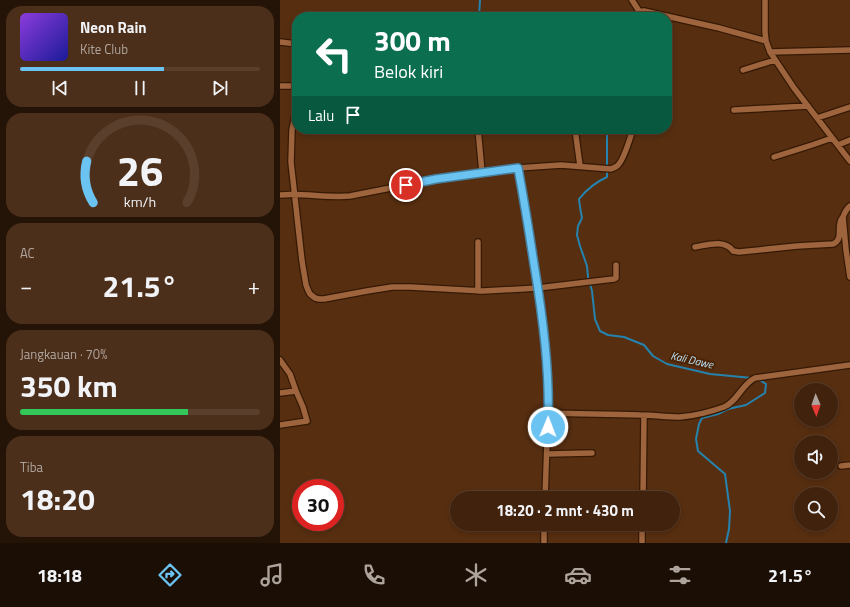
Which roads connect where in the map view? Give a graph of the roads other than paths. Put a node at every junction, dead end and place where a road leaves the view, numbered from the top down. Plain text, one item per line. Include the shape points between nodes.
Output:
1 (632, 0) edge
2 (765, 0) edge
3 (640, 11) joint
4 (649, 12) edge
5 (672, 17) edge
6 (766, 41) junction
7 (280, 42) edge
8 (292, 43) edge
9 (850, 50) edge
10 (770, 52) junction
11 (775, 60) junction
12 (743, 70) dead end
13 (280, 86) edge
14 (292, 86) edge
15 (808, 106) junction
16 (850, 107) edge
17 (734, 110) dead end
18 (817, 118) junction
19 (292, 130) edge
20 (478, 134) edge
21 (576, 134) edge
22 (631, 134) edge
23 (832, 138) junction
24 (850, 140) edge
25 (838, 145) junction
26 (774, 157) dead end
27 (850, 161) edge
28 (580, 166) junction
29 (518, 168) junction
30 (482, 172) junction
31 (294, 194) junction
32 (280, 195) edge
33 (850, 206) edge
34 (843, 217) junction
35 (478, 242) dead end
36 (695, 247) dead end
37 (616, 265) dead end
38 (850, 277) edge
39 (538, 288) junction
40 (478, 291) junction
41 (280, 360) edge
42 (850, 364) edge
43 (296, 392) junction
44 (280, 393) edge
45 (548, 413) junction
46 (644, 415) junction
47 (280, 425) edge
48 (592, 453) dead end
49 (547, 454) junction
50 (850, 465) edge
51 (841, 466) dead end
52 (545, 491) edge
53 (643, 491) edge
54 (544, 531) edge
55 (642, 531) edge
56 (544, 543) edge
57 (642, 543) edge

1 - 3 street
2 - 6 street
3 - 4 street
5 - 6 street
6 - 10 street
7 - 8 street
9 - 10 street
10 - 11 street
11 - 12 street
11 - 15 street
13 - 14 street
15 - 17 street
15 - 18 street
16 - 18 street
18 - 23 street
19 - 31 street via 290,150
20 - 30 street
21 - 28 street
22 - 28 street via 626,151 616,167 603,169
23 - 25 street
23 - 26 street
24 - 25 street
25 - 27 street
28 - 29 street
29 - 30 street
29 - 39 street
30 - 31 street via 350,196
31 - 32 street
31 - 40 street via 306,285 315,298 324,299 400,287
33 - 34 street
34 - 36 street via 837,243 833,244 739,252 721,244
34 - 38 street
35 - 40 street
37 - 39 street via 617,276 614,279
39 - 40 street
39 - 45 street via 546,348
41 - 43 street via 290,374
42 - 46 street via 760,377 746,384 729,404 701,413 681,416
43 - 44 street
43 - 47 street via 303,406 306,421
45 - 46 street
45 - 49 street
46 - 53 street
48 - 49 street
49 - 52 street
50 - 51 street
54 - 56 street
55 - 57 street

